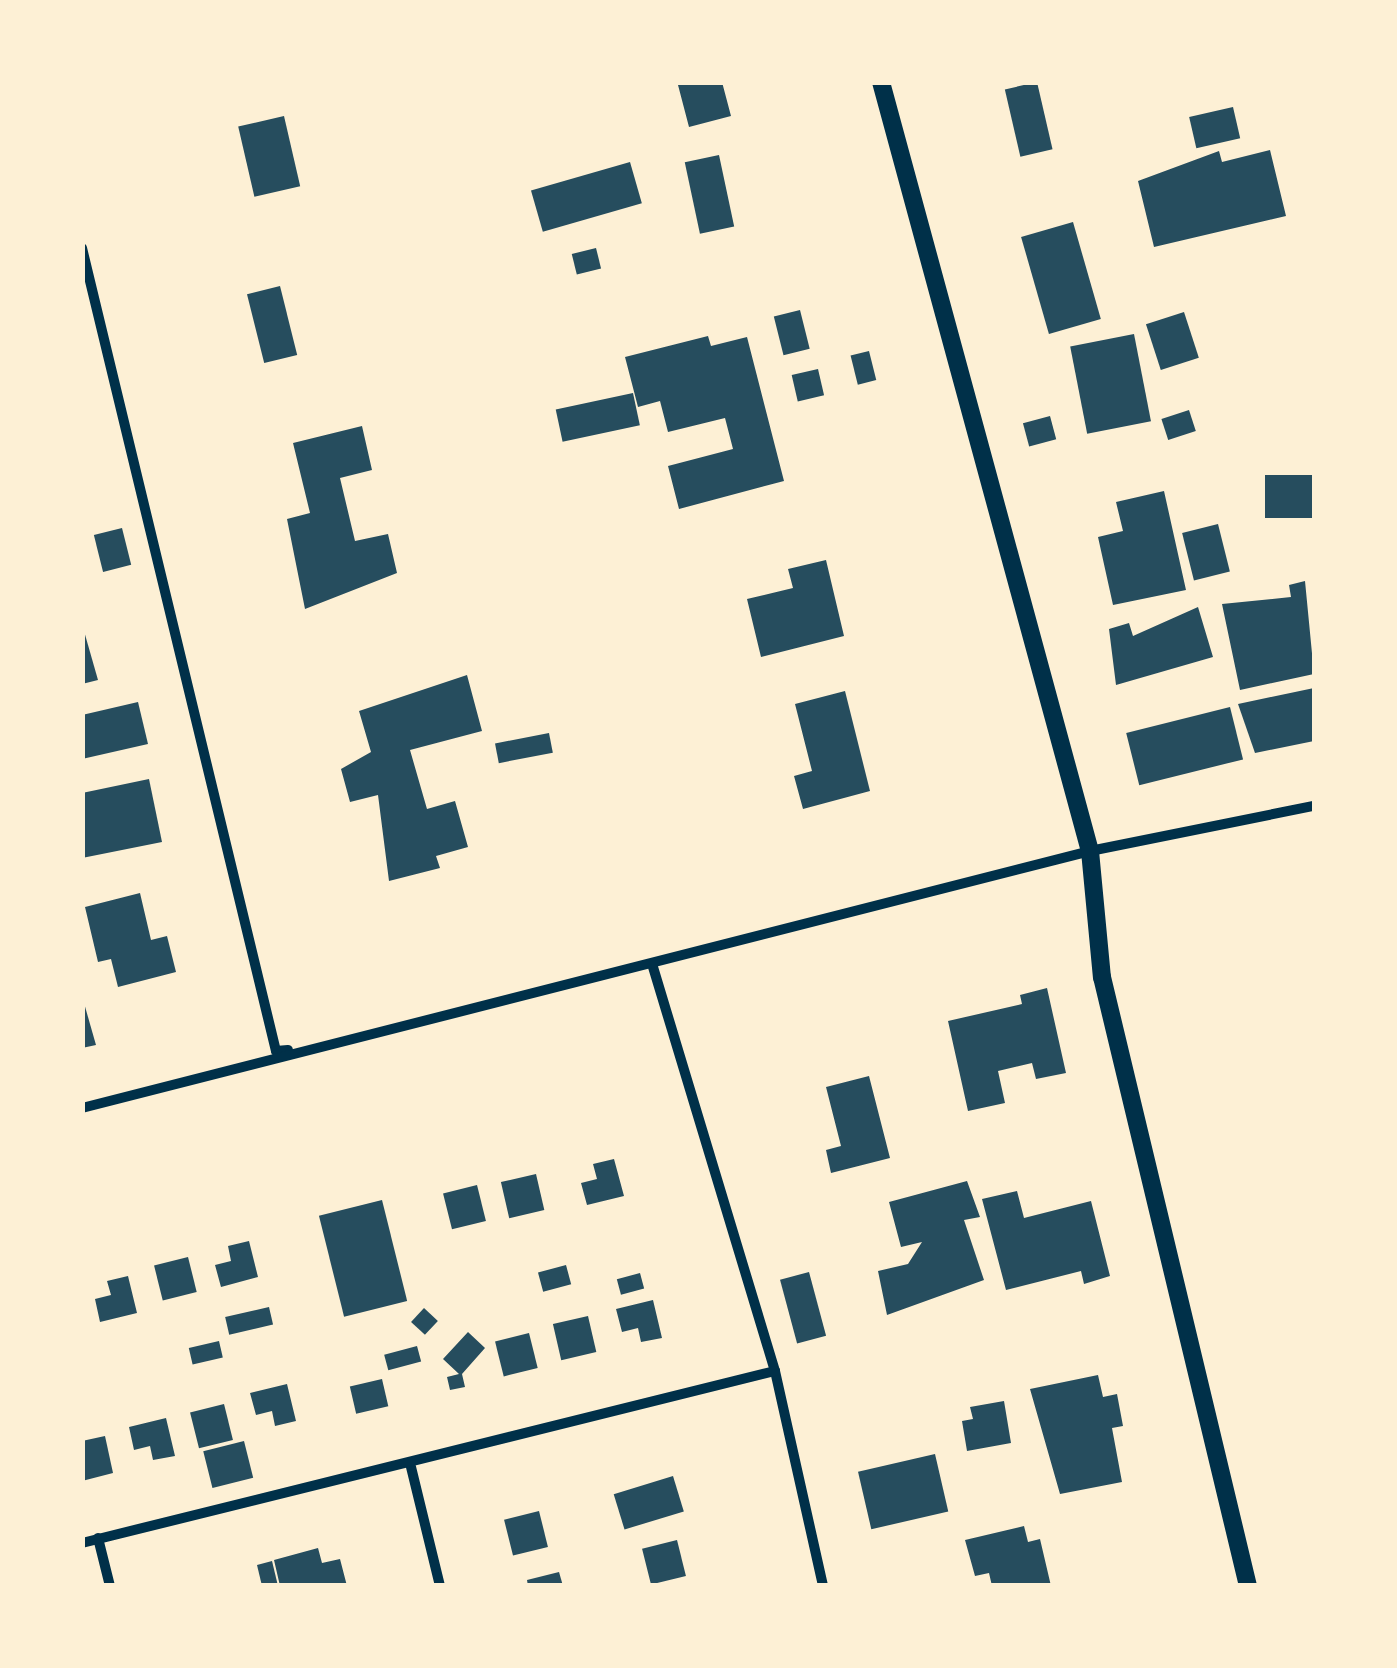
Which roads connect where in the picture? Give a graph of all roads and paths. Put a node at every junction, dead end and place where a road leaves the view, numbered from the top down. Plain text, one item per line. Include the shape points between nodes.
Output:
1 (881, 82) edge
2 (82, 248) edge
3 (1314, 806) edge
4 (1090, 851) junction
5 (653, 967) junction
6 (309, 1050) junction
7 (82, 1108) edge
8 (774, 1371) junction
9 (411, 1467) junction
10 (98, 1538) junction
11 (82, 1542) edge
12 (110, 1586) edge
13 (440, 1586) edge
14 (824, 1586) edge
15 (1248, 1586) edge

1 - 4 street
2 - 6 street via 276,1051
3 - 4 street
4 - 5 street
4 - 15 street via 1102,977
5 - 6 street
5 - 8 street
6 - 7 street
8 - 9 street
8 - 14 street
9 - 10 street
9 - 13 street
10 - 11 street
10 - 12 street

